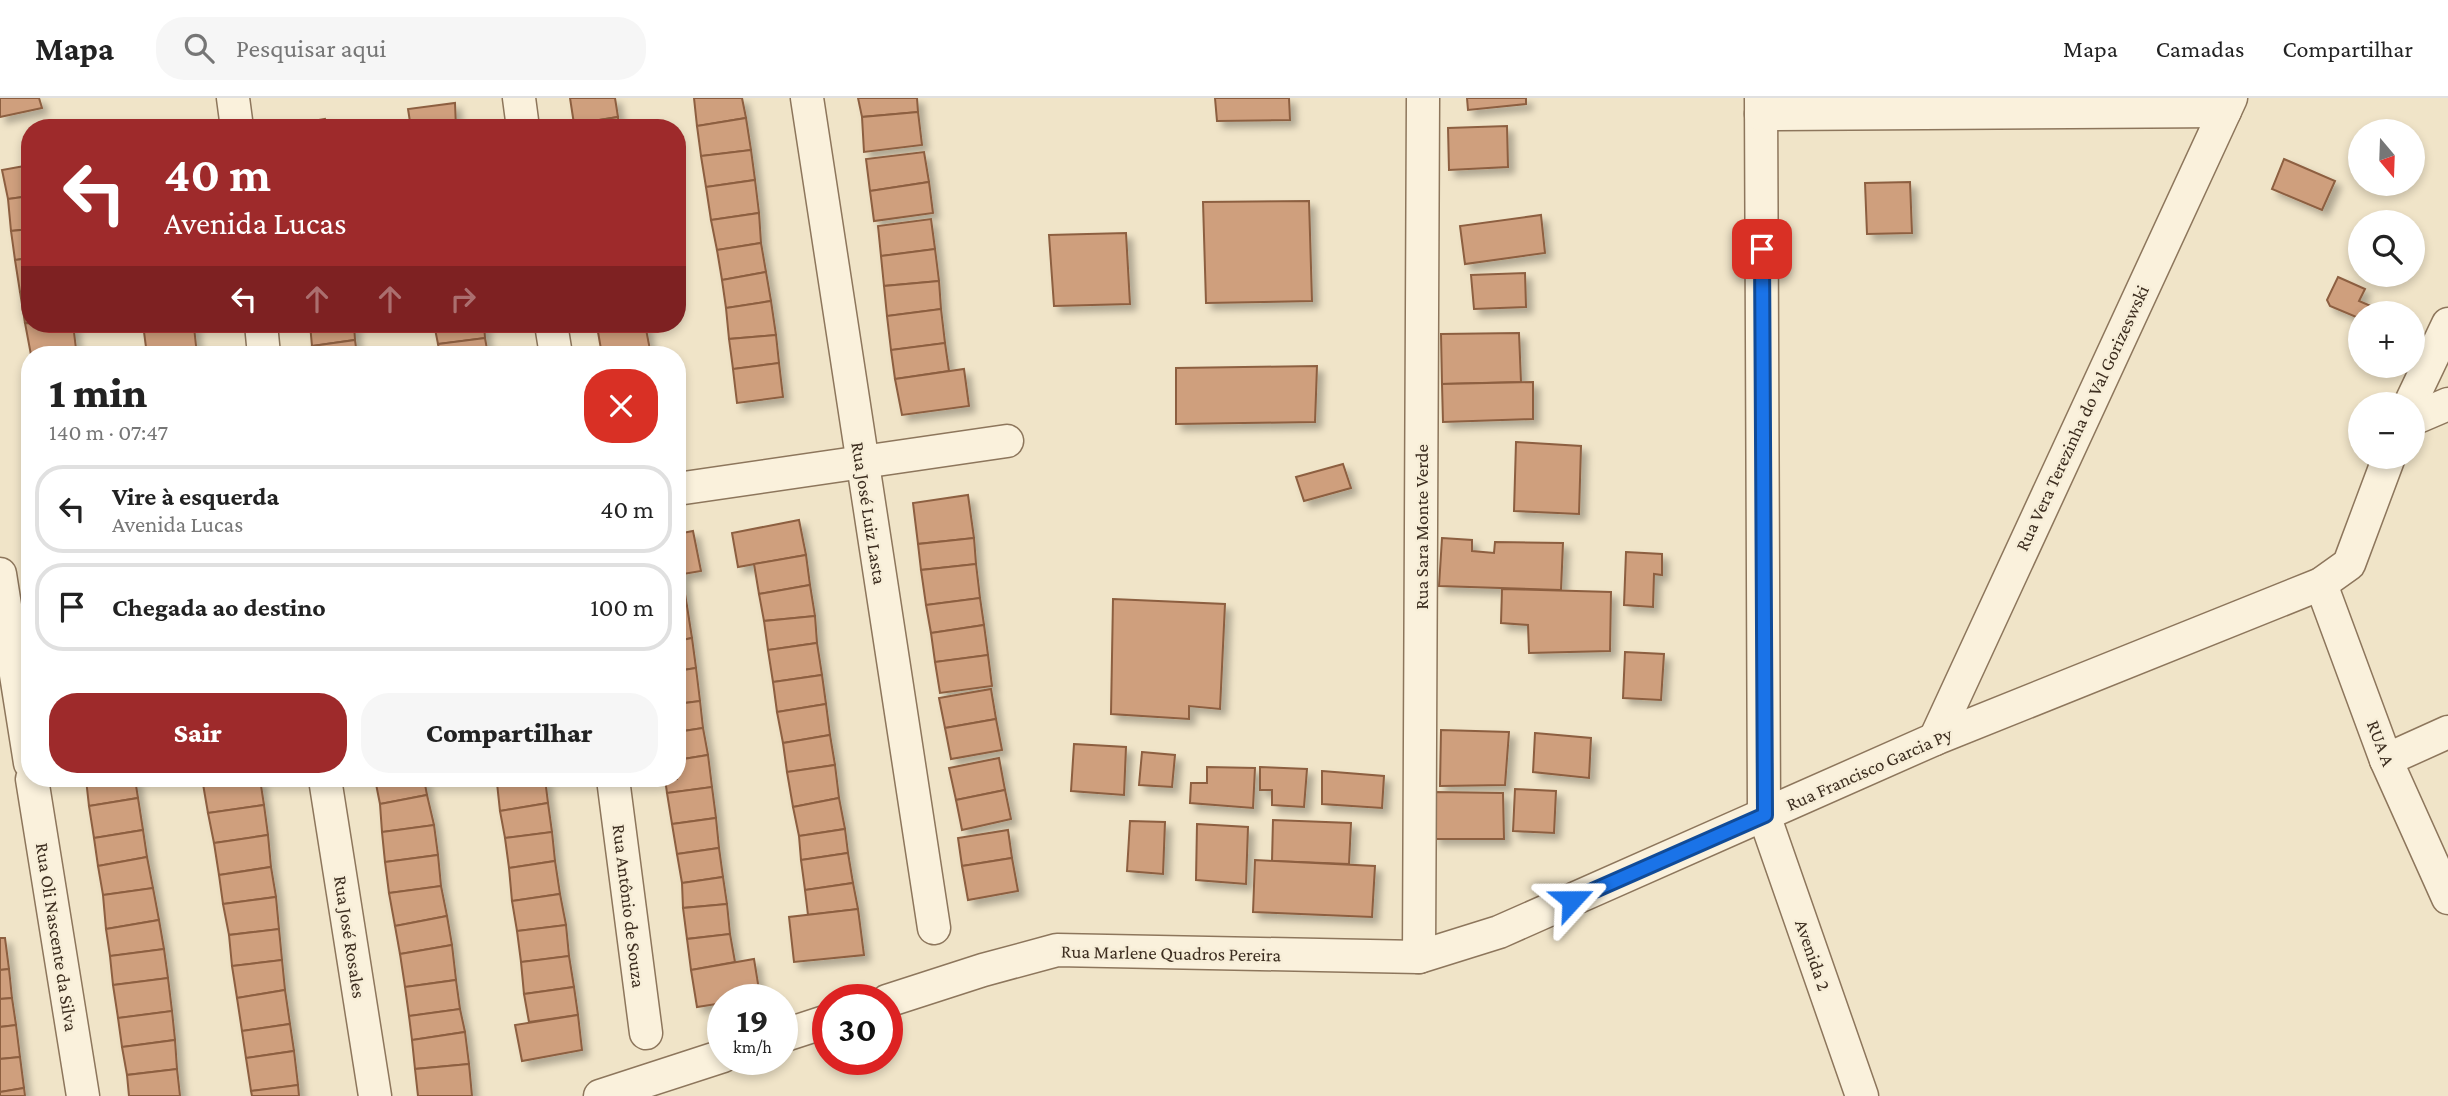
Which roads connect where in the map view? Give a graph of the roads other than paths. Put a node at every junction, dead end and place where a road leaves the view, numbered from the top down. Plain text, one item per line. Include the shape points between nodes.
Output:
1 (519, 98) edge
2 (807, 98) edge
3 (1423, 98) edge
4 (2228, 104) edge
5 (1761, 106) edge
6 (522, 119) edge
7 (2448, 324) edge
8 (2416, 392) edge
9 (2448, 404) edge
10 (2425, 414) edge
11 (1007, 441) dead end
12 (862, 463) junction
13 (2385, 469) edge
14 (686, 488) edge
15 (8, 583) edge
16 (2321, 584) junction
17 (21, 689) edge
18 (2448, 732) edge
19 (1935, 739) junction
20 (2386, 760) junction
21 (33, 787) edge
22 (325, 787) edge
23 (614, 787) edge
24 (1765, 815) junction
25 (2448, 898) edge
26 (934, 928) dead end
27 (1419, 957) junction
28 (903, 997) edge
29 (646, 1033) dead end
30 (707, 1061) edge
31 (83, 1096) edge
32 (375, 1096) edge
33 (600, 1096) edge
34 (1862, 1096) edge

1 - 6 street
2 - 12 street, Rua José Luiz Lasta
3 - 27 street, Rua Sara Monte Verde
4 - 5 street
4 - 19 street, Rua Vera Terezinha do Val Gorizeswski
5 - 24 street, Avenida 2
7 - 8 street
9 - 10 street
11 - 12 street
12 - 14 street
12 - 26 street, Rua José Luiz Lasta
13 - 16 street, Rua Francisco Garcia Py via 2349,564
15 - 17 street
16 - 19 street, Rua Francisco Garcia Py
16 - 20 street, RUA A
18 - 20 street
19 - 24 street, Rua Francisco Garcia Py
20 - 25 street, RUA A
21 - 31 street, Rua Oli Nascente da Silva
22 - 32 street, Rua José Rosales
23 - 29 street, Rua Antônio de Souza
24 - 27 street, Rua Francisco Garcia Py via 1499,933
24 - 34 street, Avenida 2
27 - 28 street, Rua Marlene Quadros Pereira via 1057,950
30 - 33 street

